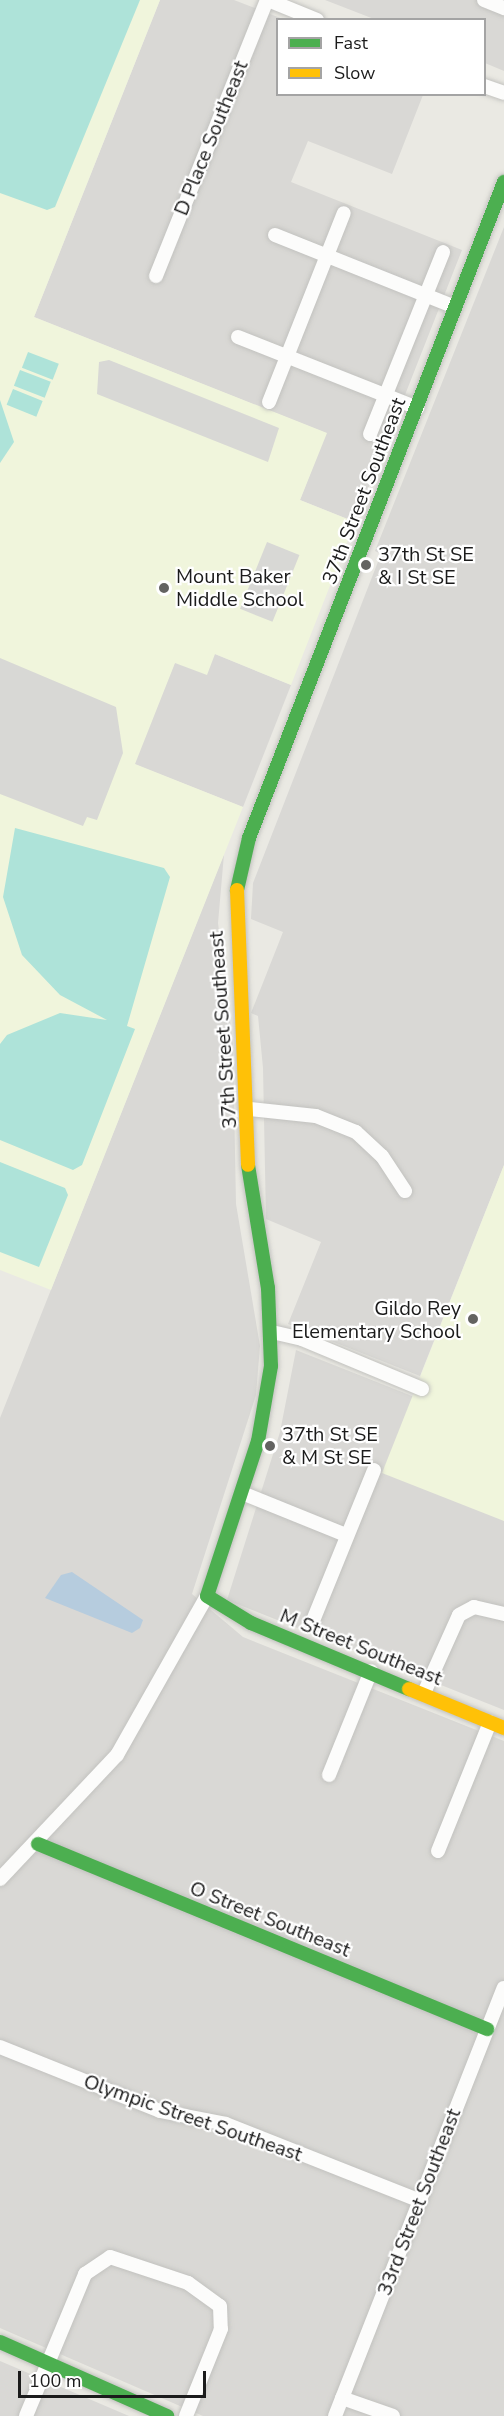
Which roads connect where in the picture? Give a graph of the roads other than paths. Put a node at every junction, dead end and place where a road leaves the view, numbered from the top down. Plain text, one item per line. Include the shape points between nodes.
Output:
1 (268, 0) edge
2 (484, 0) edge
3 (504, 8) edge
4 (312, 18) edge
5 (486, 87) edge
6 (504, 93) edge
7 (504, 182) edge
8 (344, 213) dead end
9 (275, 235) dead end
10 (443, 252) dead end
11 (327, 256) junction
12 (156, 276) dead end
13 (426, 296) junction
14 (455, 308) junction
15 (238, 337) dead end
16 (287, 356) junction
17 (386, 396) junction
18 (269, 402) dead end
19 (417, 408) junction
20 (370, 434) dead end
21 (250, 1109) junction
22 (405, 1191) dead end
23 (272, 1332) junction
24 (422, 1389) dead end
25 (374, 1470) dead end
26 (242, 1493) junction
27 (346, 1535) junction
28 (207, 1596) junction
29 (504, 1614) edge
30 (312, 1623) dead end
31 (371, 1671) junction
32 (424, 1693) junction
33 (490, 1722) junction
34 (504, 1728) edge
35 (329, 1775) dead end
36 (38, 1844) junction
37 (438, 1851) dead end
38 (0, 1879) edge
39 (504, 1988) edge
40 (487, 2029) junction
41 (0, 2047) edge
42 (420, 2201) junction
43 (0, 2342) edge
44 (47, 2363) junction
45 (342, 2398) junction
46 (26, 2416) edge
47 (167, 2416) edge
48 (186, 2416) edge
49 (335, 2416) edge
50 (393, 2416) edge

1 - 4 street
1 - 12 street, D Place Southeast
2 - 3 street
5 - 6 street
7 - 14 street, 37th Street Southeast
8 - 11 street
9 - 11 street
10 - 13 street
11 - 13 street
11 - 16 street
13 - 14 street
13 - 17 street
14 - 19 street, 37th Street Southeast
15 - 16 street
16 - 17 street
16 - 18 street
17 - 19 street
17 - 20 street
19 - 21 street, 37th Street Southeast via 249,838 238,882 235,918
21 - 22 street via 316,1116 356,1132 382,1156
21 - 23 street, 37th Street Southeast via 248,1178
23 - 24 street via 302,1339
23 - 26 street, 37th Street Southeast via 265,1416
25 - 27 street
26 - 27 street
26 - 28 street, 37th Street Southeast
27 - 30 street
28 - 31 street, M Street Southeast via 234,1615
28 - 36 street, 37th Street Southeast via 117,1755
29 - 32 street via 474,1607 452,1622
31 - 32 street, M Street Southeast
31 - 35 street
32 - 33 street, M Street Southeast
33 - 34 street, M Street Southeast
33 - 37 street
36 - 38 street, 37th Street Southeast
36 - 40 street, O Street Southeast
39 - 40 street, 33rd Street Southeast
40 - 42 street, 33rd Street Southeast
41 - 42 street, Olympic Street Southeast via 160,2111 226,2124
42 - 45 street, 33rd Street Southeast
43 - 44 street
44 - 46 street
44 - 47 street
44 - 48 street via 85,2274 98,2261 131,2260 215,2300 221,2329
45 - 49 street, 33rd Street Southeast
45 - 50 street

